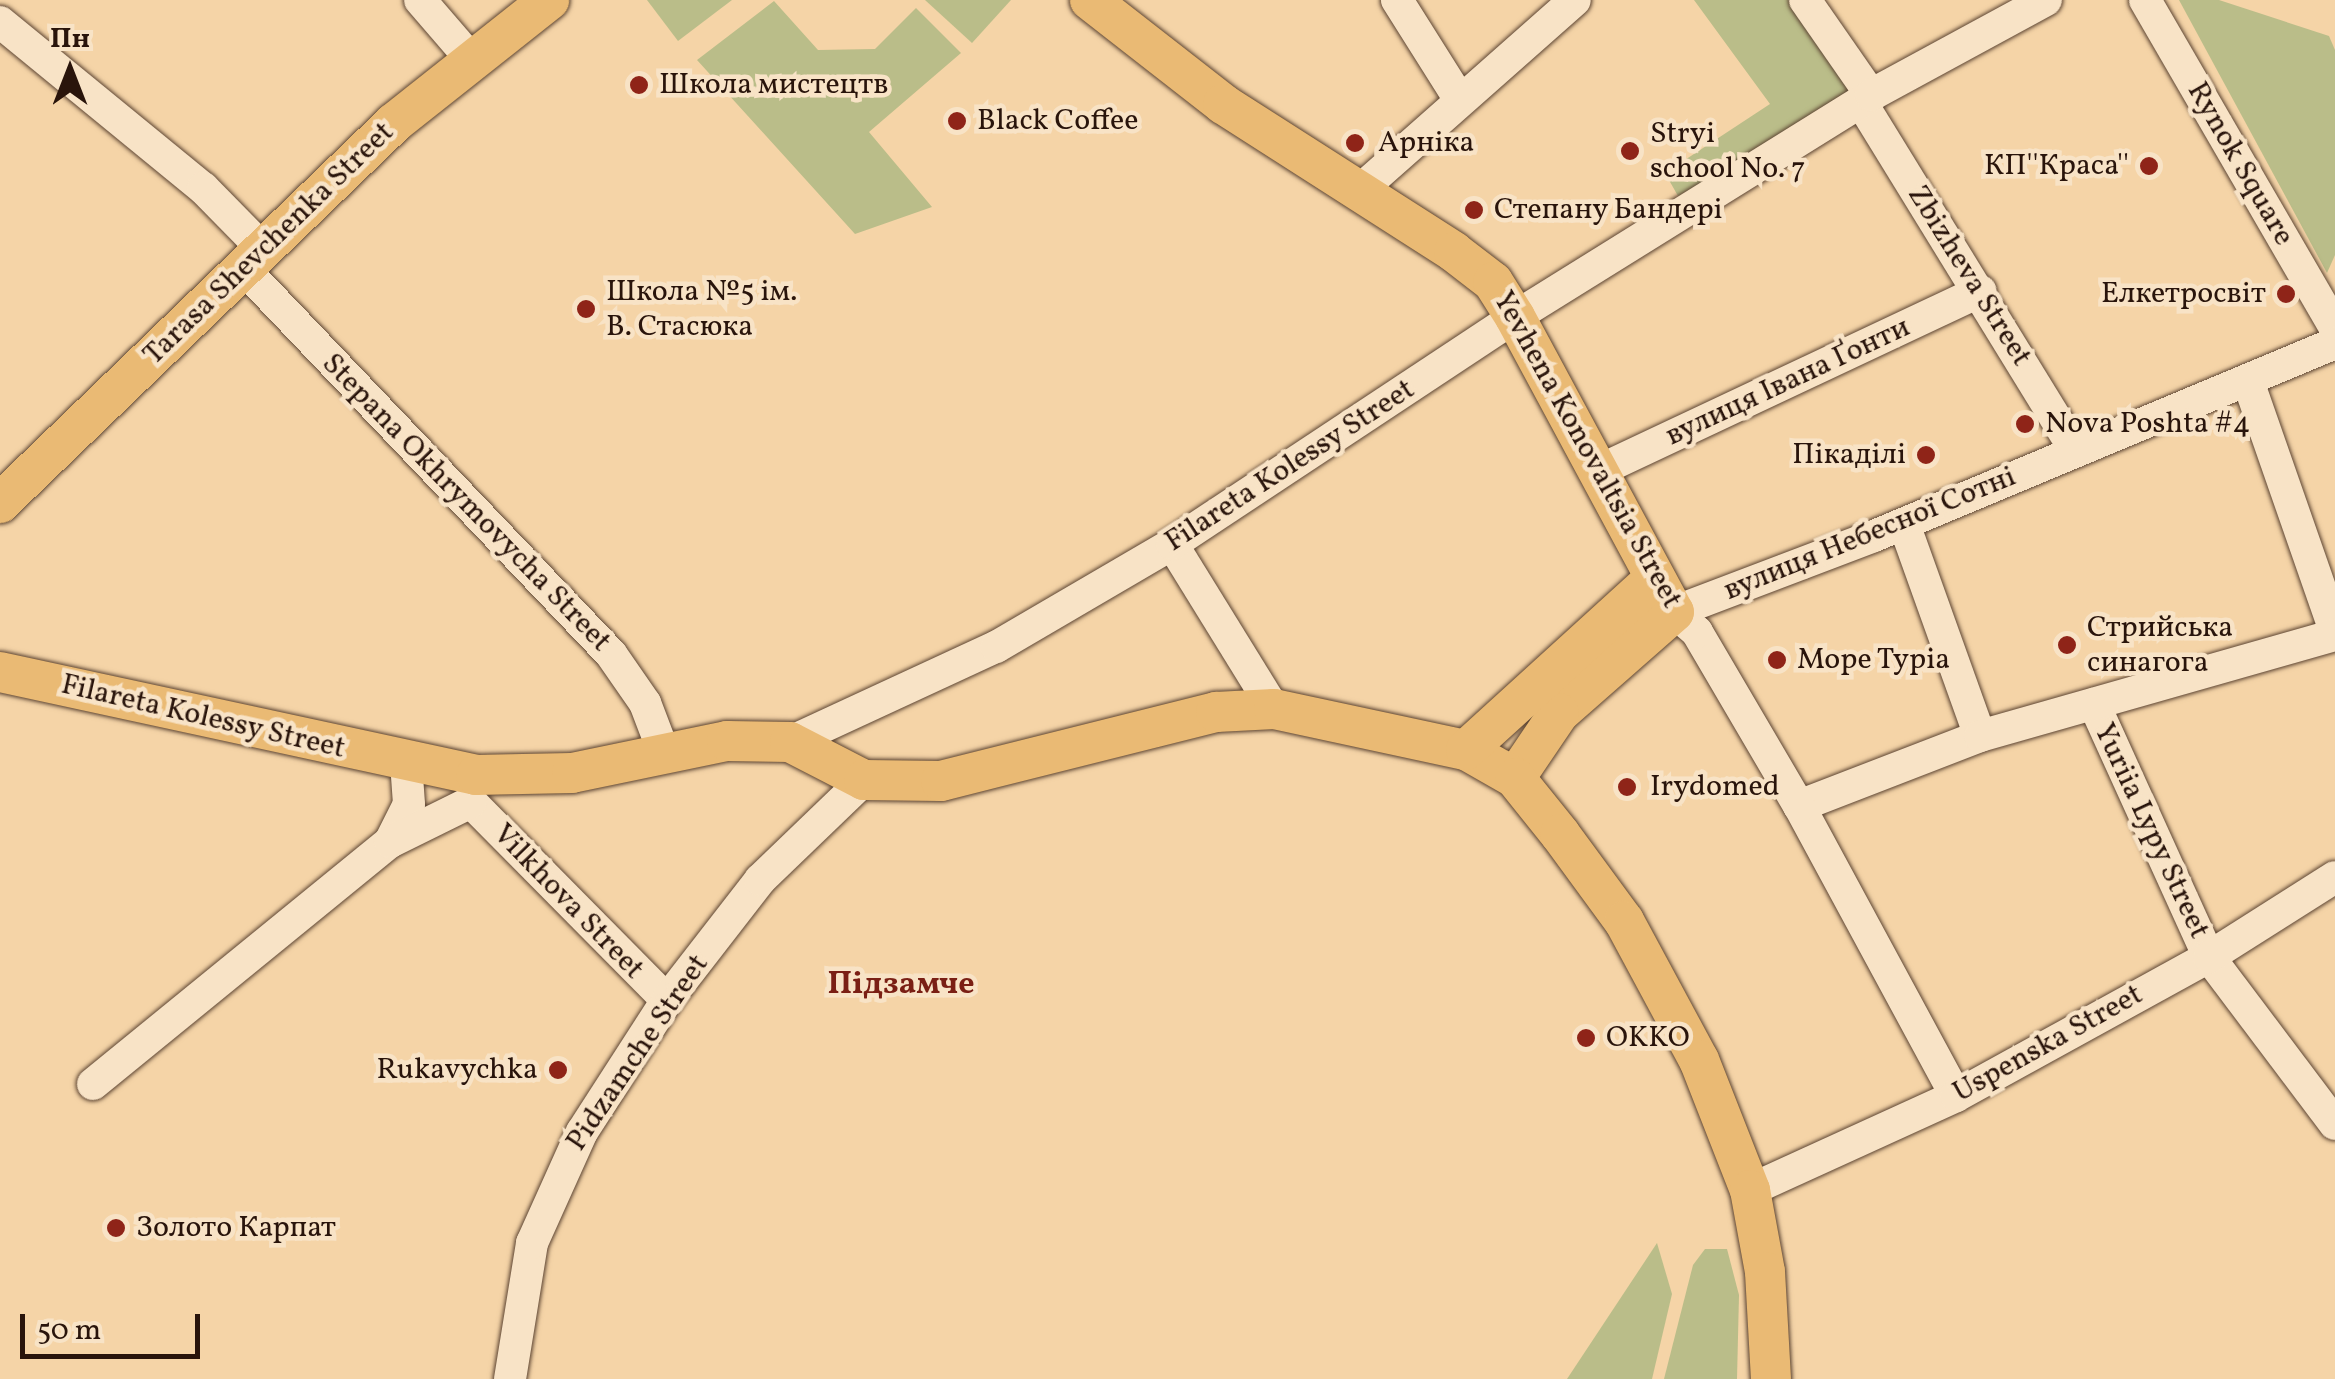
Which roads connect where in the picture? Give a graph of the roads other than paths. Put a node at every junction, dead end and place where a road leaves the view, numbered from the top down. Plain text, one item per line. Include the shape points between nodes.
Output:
1 (420, 0) edge
2 (549, 0) edge
3 (1090, 0) edge
4 (1397, 0) edge
5 (1575, 0) edge
6 (1805, 0) edge
7 (2046, 0) edge
8 (2146, 0) edge
9 (0, 22) edge
10 (470, 58) junction
11 (1458, 97) junction
12 (1866, 99) junction
13 (1359, 190) junction
14 (254, 259) junction
15 (1980, 291) junction
16 (1515, 317) junction
17 (2335, 328) edge
18 (2335, 343) edge
19 (2248, 381) junction
20 (2076, 450) junction
21 (1596, 472) junction
22 (0, 502) edge
23 (1904, 524) junction
24 (1172, 544) junction
25 (1663, 596) junction
26 (2335, 633) edge
27 (0, 672) edge
28 (2094, 704) junction
29 (1274, 709) junction
30 (1980, 736) junction
31 (790, 742) junction
32 (1466, 750) junction
33 (664, 753) junction
34 (406, 762) junction
35 (1515, 778) junction
36 (864, 780) junction
37 (474, 789) junction
38 (1799, 806) junction
39 (390, 842) junction
40 (2335, 878) edge
41 (2209, 957) junction
42 (668, 1000) junction
43 (93, 1084) dead end
44 (1956, 1096) junction
45 (2335, 1124) edge
46 (1750, 1190) junction
47 (510, 1379) edge
48 (1771, 1379) edge

1 - 10 street
2 - 10 main road, Tarasa Shevchenka Street
3 - 13 main road, Yevhena Konovaltsia Street via 1223,104
4 - 11 street
5 - 11 street
6 - 12 street, Zbizheva Street
7 - 12 street, Filareta Kolessy Street
8 - 17 street, Rynok Square
9 - 14 street, Stepana Okhrymovycha Street via 203,188
10 - 14 main road, Tarasa Shevchenka Street
11 - 13 street
12 - 15 street, Zbizheva Street
12 - 16 street, Filareta Kolessy Street
13 - 16 main road, Yevhena Konovaltsia Street via 1493,282
14 - 22 main road, Tarasa Shevchenka Street
14 - 33 street, Stepana Okhrymovycha Street via 611,654 645,703
15 - 20 street, Zbizheva Street
15 - 21 street, вулиця Івана Ґонти
16 - 21 main road, Yevhena Konovaltsia Street
16 - 24 street, Filareta Kolessy Street
18 - 19 street, вулиця Небесної Сотні
19 - 20 street, вулиця Небесної Сотні
19 - 26 street
20 - 23 street, вулиця Небесної Сотні
21 - 25 main road, Yevhena Konovaltsia Street
23 - 25 street, вулиця Небесної Сотні
23 - 30 street
24 - 29 street
24 - 31 street, Filareta Kolessy Street via 996,647
25 - 32 main road, вулиця Небесної Сотні
25 - 35 main road, вулиця Небесної Сотні via 1559,713
25 - 38 street, Yevhena Konovaltsia Street via 1696,632
26 - 28 street
27 - 34 main road, Filareta Kolessy Street
28 - 30 street
28 - 41 street, Yuriia Lypy Street
29 - 32 main road
29 - 36 main road via 1216,712 941,781
30 - 38 street
31 - 33 main road, Filareta Kolessy Street via 728,741
31 - 36 main road
32 - 35 main road
33 - 37 main road, Filareta Kolessy Street
34 - 37 main road, Filareta Kolessy Street
34 - 39 street, Filareta Kolessy Street via 408,804
35 - 46 main road via 1624,921 1669,999
36 - 42 street, Pidzamche Street via 760,880
37 - 39 street, Filareta Kolessy Street
37 - 42 street, Vilkhova Street
38 - 44 street, Yevhena Konovaltsia Street
39 - 43 street, Filareta Kolessy Street
40 - 41 street, Uspenska Street
41 - 44 street, Uspenska Street
41 - 45 street, Yuriia Lypy Street
42 - 47 street, Pidzamche Street via 549,1194 532,1243
44 - 46 street, Uspenska Street
46 - 48 main road via 1765,1272

